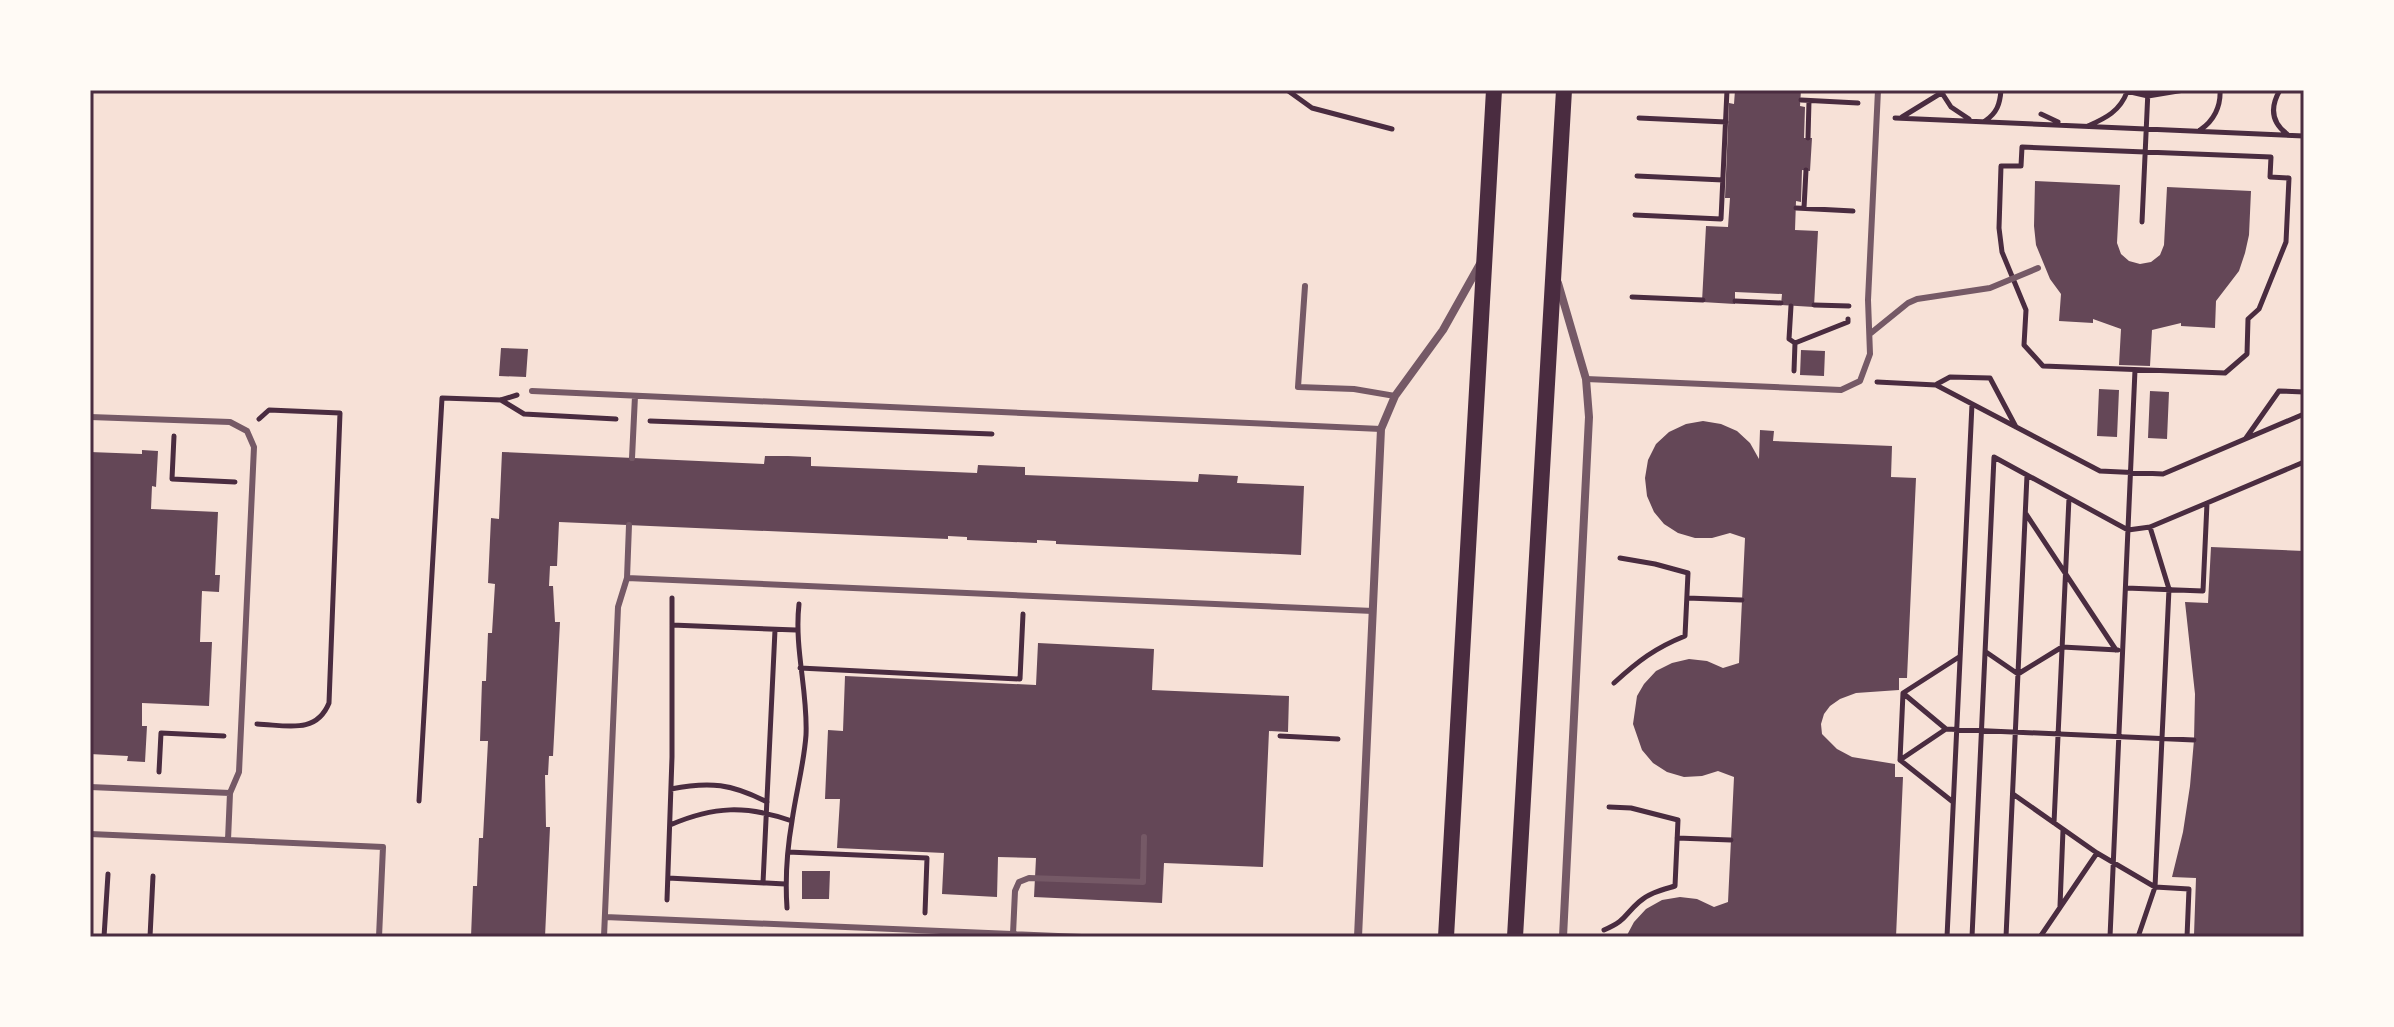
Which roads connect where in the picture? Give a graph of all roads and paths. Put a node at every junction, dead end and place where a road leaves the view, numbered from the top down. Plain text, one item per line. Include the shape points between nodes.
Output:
1 (1287, 90) edge
2 (1494, 90) edge
3 (1564, 90) edge
4 (1727, 90) edge
5 (1878, 90) edge
6 (2001, 90) edge
7 (2125, 90) edge
8 (2148, 90) edge
9 (2184, 90) edge
10 (2220, 90) edge
11 (2280, 90) edge
12 (1942, 91) edge
13 (1801, 100) dead end
14 (1809, 101) junction
15 (1858, 103) dead end
16 (2041, 114) dead end
17 (1877, 117) junction
18 (1639, 118) dead end
19 (1901, 118) junction
20 (1973, 121) junction
21 (1726, 122) junction
22 (1984, 122) junction
23 (2069, 125) junction
24 (2087, 126) junction
25 (1392, 129) dead end
26 (2146, 129) junction
27 (2197, 131) junction
28 (2289, 135) junction
29 (2304, 136) edge
30 (1808, 138) dead end
31 (2145, 152) junction
32 (1806, 170) dead end
33 (1637, 176) dead end
34 (1723, 180) junction
35 (1796, 208) dead end
36 (1804, 208) junction
37 (1853, 211) dead end
38 (1635, 215) dead end
39 (2142, 222) dead end
40 (1484, 256) junction
41 (1553, 268) junction
42 (2038, 268) dead end
43 (2012, 279) junction
44 (1305, 286) dead end
45 (1632, 297) dead end
46 (1703, 300) dead end
47 (1735, 301) dead end
48 (1781, 303) dead end
49 (1849, 303) junction
50 (1814, 305) dead end
51 (1791, 306) dead end
52 (1868, 307) junction
53 (1871, 333) junction
54 (1795, 343) junction
55 (2135, 370) junction
56 (1586, 379) junction
57 (1860, 381) junction
58 (1936, 385) junction
59 (1794, 388) junction
60 (532, 391) dead end
61 (2304, 392) edge
62 (635, 396) junction
63 (1395, 396) junction
64 (501, 400) dead end
65 (1972, 404) junction
66 (2304, 414) edge
67 (90, 417) edge
68 (175, 420) junction
69 (2017, 427) junction
70 (1381, 429) junction
71 (247, 431) junction
72 (2246, 439) junction
73 (632, 458) dead end
74 (2304, 462) edge
75 (2131, 473) junction
76 (2027, 475) junction
77 (252, 483) junction
78 (2069, 498) junction
79 (2207, 503) junction
80 (2026, 513) junction
81 (629, 525) dead end
82 (2150, 527) junction
83 (2128, 530) junction
84 (1620, 558) dead end
85 (2065, 573) junction
86 (627, 578) junction
87 (672, 580) junction
88 (800, 586) junction
89 (2126, 588) junction
90 (2169, 589) junction
91 (1024, 596) junction
92 (1687, 598) junction
93 (1742, 600) dead end
94 (1373, 611) junction
95 (672, 625) junction
96 (775, 630) junction
97 (796, 630) junction
98 (2062, 647) junction
99 (2119, 650) junction
100 (1986, 652) junction
101 (1960, 656) junction
102 (800, 668) junction
103 (2018, 674) junction
104 (1614, 683) dead end
105 (1903, 693) junction
106 (242, 724) junction
107 (1946, 729) junction
108 (1957, 730) junction
109 (1982, 731) junction
110 (2016, 732) junction
111 (2058, 734) junction
112 (1280, 736) dead end
113 (241, 737) junction
114 (2119, 737) junction
115 (1338, 739) dead end
116 (2162, 739) junction
117 (2194, 740) dead end
118 (1900, 760) junction
119 (90, 787) edge
120 (671, 789) junction
121 (158, 790) junction
122 (230, 793) junction
123 (2013, 794) junction
124 (419, 801) dead end
125 (767, 802) junction
126 (1953, 802) junction
127 (1609, 807) dead end
128 (767, 812) junction
129 (792, 821) junction
130 (2054, 823) junction
131 (670, 825) junction
132 (2063, 830) junction
133 (90, 834) edge
134 (1144, 837) dead end
135 (1677, 838) junction
136 (228, 840) junction
137 (1731, 840) dead end
138 (788, 852) junction
139 (2097, 853) junction
140 (2113, 863) junction
141 (108, 874) dead end
142 (153, 876) dead end
143 (668, 878) junction
144 (763, 883) junction
145 (785, 884) junction
146 (2155, 887) junction
147 (2060, 907) junction
148 (605, 917) junction
149 (666, 919) junction
150 (788, 925) junction
151 (924, 930) junction
152 (1604, 930) dead end
153 (1013, 934) junction
154 (104, 937) edge
155 (150, 937) edge
156 (379, 937) edge
157 (604, 937) edge
158 (1082, 937) edge
159 (1358, 937) edge
160 (1446, 937) edge
161 (1515, 937) edge
162 (1563, 937) edge
163 (1947, 937) edge
164 (1972, 937) edge
165 (2006, 937) edge
166 (2040, 937) edge
167 (2110, 937) edge
168 (2138, 937) edge
169 (2187, 937) edge

1 - 25 path via 1312,108
2 - 40 main road
3 - 41 main road
4 - 21 path
5 - 17 lane
6 - 22 path via 1994,115
7 - 9 path via 2148,96
7 - 24 path via 2118,108
8 - 26 path
10 - 27 path via 2215,115
11 - 28 path via 2273,113 2276,124
12 - 19 path
12 - 20 path via 1951,107
13 - 14 path
14 - 15 path
14 - 30 path
16 - 23 path
17 - 19 path
17 - 52 lane
18 - 21 path
19 - 20 path
20 - 22 path
21 - 34 path
22 - 23 path
23 - 24 path
24 - 26 path
26 - 27 path
26 - 31 path
27 - 28 path
28 - 29 path
31 - 39 path
31 - 43 path via 2022,147 2021,166 2001,166 1999,228
31 - 55 path via 2271,157 2270,177 2289,178 2287,226 2286,242 2259,309 2248,319 2247,354 2225,373
32 - 36 path
33 - 34 path
34 - 38 path via 1721,219
35 - 36 path
36 - 37 path
40 - 63 street via 1443,330
40 - 160 main road
41 - 56 street
41 - 161 main road
42 - 43 lane
43 - 53 lane via 1990,288 1917,299
43 - 55 path via 2026,310 2024,345 2043,366
44 - 63 lane via 1298,387
45 - 46 path
47 - 48 path
49 - 50 path
49 - 52 path
49 - 54 path via 1848,322
51 - 54 path via 1789,339
52 - 53 lane
53 - 57 lane
54 - 59 path
55 - 75 path
56 - 59 lane
56 - 162 street via 1589,417
57 - 58 path
57 - 59 lane via 1841,390
58 - 65 path
58 - 69 path via 1950,377 1990,378
60 - 62 lane
61 - 72 path via 2279,391
62 - 70 lane
62 - 73 lane
63 - 70 street
64 - 124 path via 442,398
65 - 69 path
65 - 101 path
66 - 72 path
67 - 68 lane
68 - 71 lane via 230,422
68 - 77 path via 172,479
69 - 75 path via 2100,471
70 - 94 street
71 - 77 lane via 254,447
71 - 106 path via 269,410 340,413 329,703 315,723 303,726
72 - 75 path via 2163,474
74 - 79 path
75 - 83 path
76 - 78 path
76 - 80 path
76 - 100 path via 1994,457
77 - 106 lane
78 - 83 path
78 - 85 path
79 - 82 path
79 - 90 path via 2203,591
80 - 85 path
80 - 103 path
81 - 86 lane
82 - 83 path
82 - 90 path
83 - 89 path
84 - 92 path via 1688,573
85 - 98 path
85 - 99 path
86 - 87 lane
86 - 148 lane via 618,607
87 - 88 lane
87 - 95 path
88 - 91 lane
88 - 97 path
89 - 90 path
89 - 99 path
90 - 116 path
91 - 94 lane
91 - 102 path via 1020,679
92 - 93 path
92 - 104 path via 1685,636 1660,646
94 - 159 street
95 - 96 path
95 - 120 path
96 - 97 path
96 - 125 path
97 - 102 path
98 - 99 path
98 - 103 path
98 - 111 path
99 - 114 path
100 - 103 path
100 - 109 path
101 - 105 path
101 - 108 path
102 - 129 path via 806,734
103 - 110 path
105 - 107 path
105 - 118 path
106 - 113 lane
107 - 108 path
107 - 118 path
108 - 109 path
108 - 126 path
109 - 110 path
109 - 164 path
110 - 111 path
110 - 123 path
111 - 114 path
111 - 130 path
112 - 115 path
113 - 121 path via 161,733
113 - 122 lane via 239,772
114 - 116 path
114 - 140 path
116 - 117 path
116 - 146 path
118 - 126 path
119 - 121 lane
120 - 125 path via 720,784
120 - 131 path
121 - 122 lane
122 - 136 lane
123 - 130 path
123 - 165 path
125 - 128 path
126 - 163 path
127 - 135 path via 1678,820
128 - 129 path
128 - 131 path via 717,810
128 - 144 path
129 - 138 path
130 - 132 path
131 - 143 path
132 - 139 path
132 - 147 path
133 - 136 lane
134 - 153 lane via 1143,882 1019,882
135 - 137 path
135 - 152 path via 1675,886 1651,893 1620,923
136 - 156 lane via 383,847
138 - 145 path
138 - 151 path via 927,858
139 - 140 path
139 - 147 path
140 - 146 path
140 - 167 path
141 - 154 path
142 - 155 path
143 - 144 path
143 - 149 path
144 - 145 path
145 - 150 path
146 - 168 path
146 - 169 path via 2189,889
147 - 166 path
148 - 149 lane
148 - 157 lane
149 - 150 lane
150 - 151 lane
151 - 153 lane
153 - 158 lane

